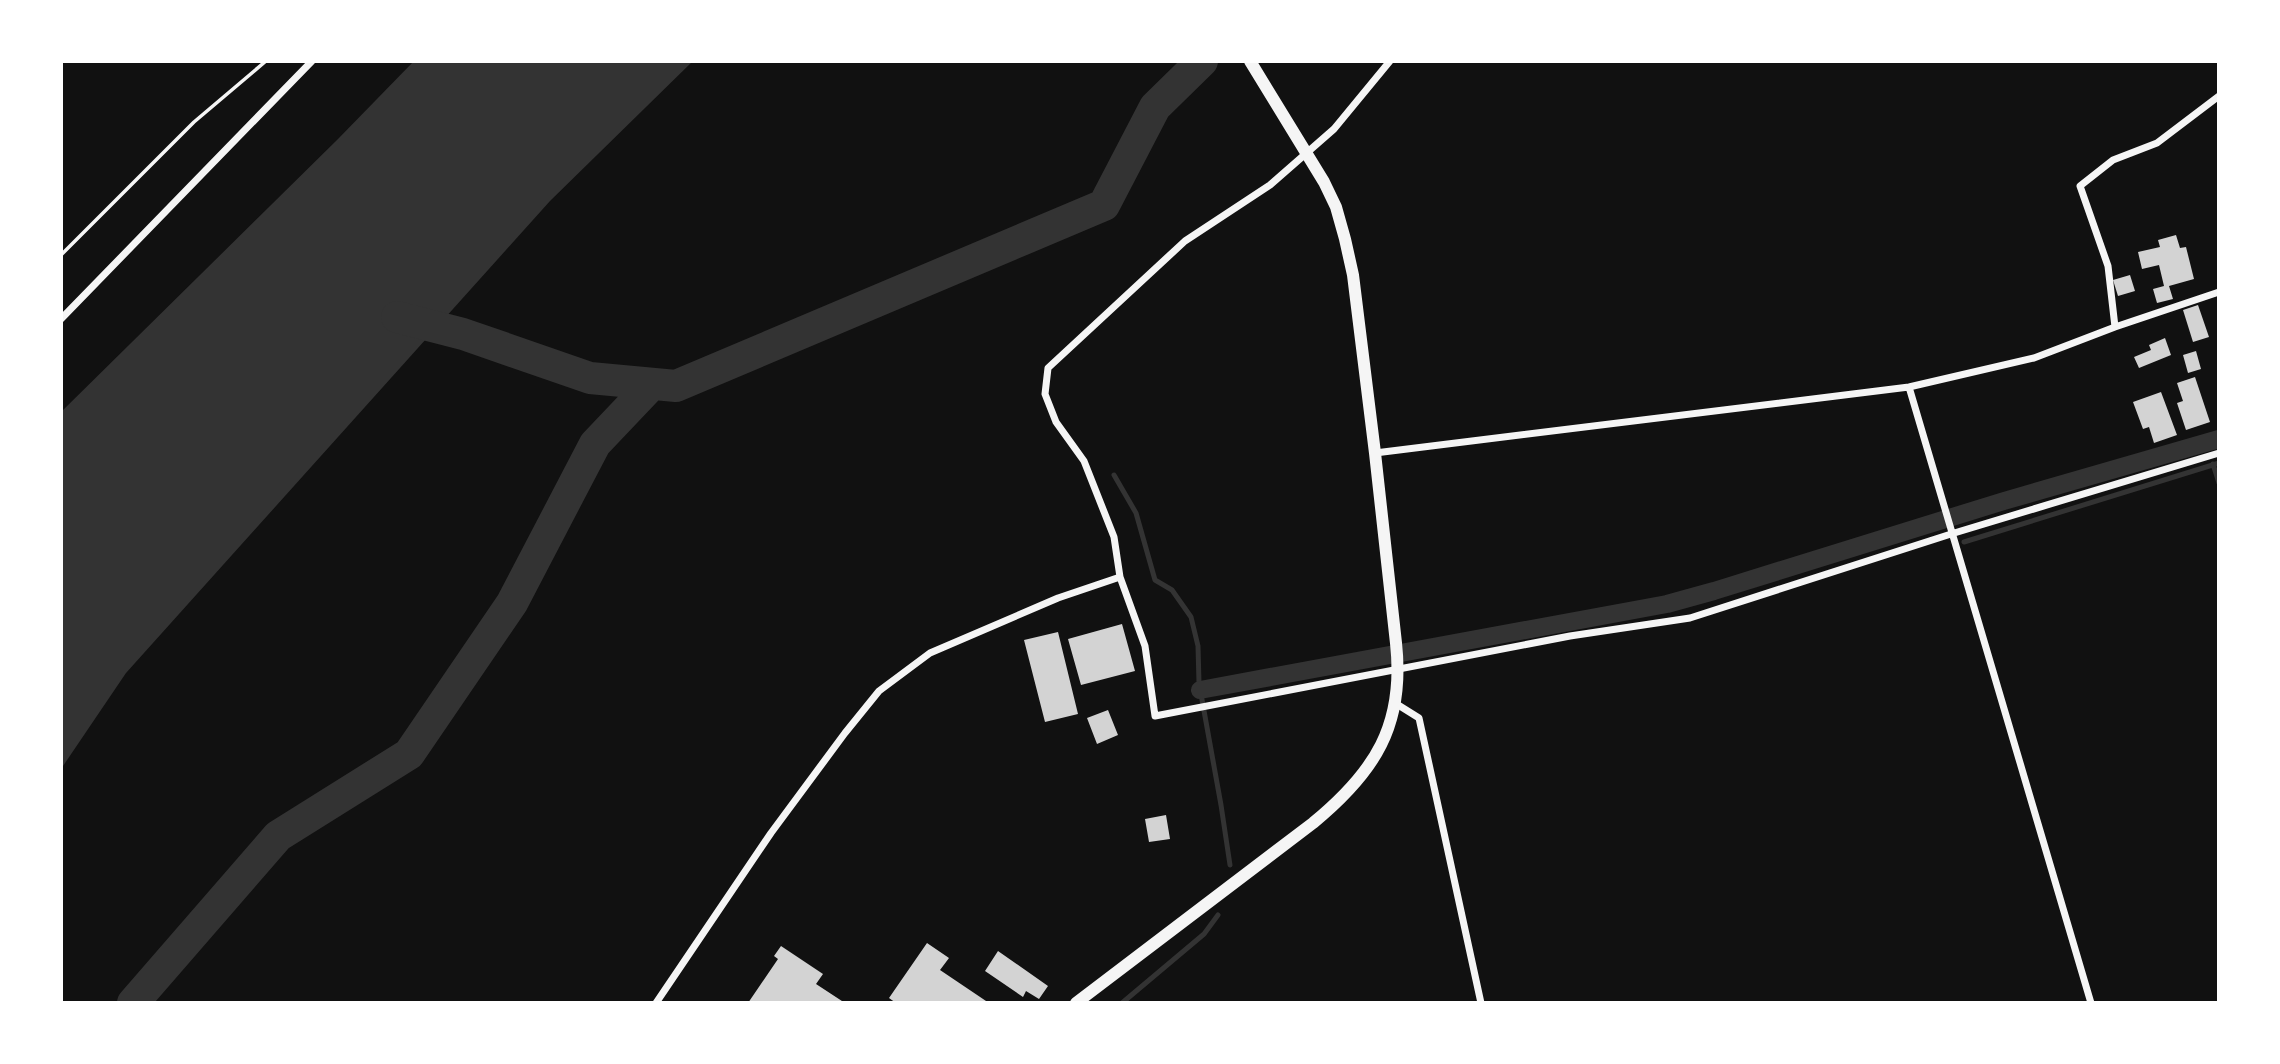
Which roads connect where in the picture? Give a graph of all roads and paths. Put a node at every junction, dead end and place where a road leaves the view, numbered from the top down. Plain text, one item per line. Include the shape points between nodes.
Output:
1 (267, 61) edge
2 (312, 61) edge
3 (1250, 61) edge
4 (1390, 61) edge
5 (2219, 96) edge
6 (1307, 152) junction
7 (61, 255) edge
8 (2219, 292) edge
9 (61, 319) edge
10 (2115, 327) junction
11 (1909, 387) junction
12 (1375, 453) junction
13 (2219, 453) edge
14 (1951, 534) junction
15 (1120, 578) junction
16 (1399, 668) junction
17 (1395, 703) junction
18 (656, 1003) edge
19 (1076, 1003) edge
20 (1482, 1003) edge
21 (2091, 1003) edge

1 - 7 path via 194,122
2 - 9 street
3 - 6 street
4 - 6 street via 1334,129
5 - 10 street via 2157,143 2113,160 2080,186 2108,266
6 - 12 street via 1336,208 1345,239
6 - 15 street via 1270,185 1185,241 1048,368 1045,394 1056,422 1084,461 1114,537
8 - 10 street
10 - 11 street via 2034,358
11 - 12 street
11 - 14 street
12 - 16 street
13 - 14 street
14 - 16 street via 1690,618
14 - 21 street
15 - 16 street via 1145,646 1155,716
15 - 18 street via 1058,598 930,653 879,691 771,833
16 - 17 street
17 - 19 street via 1390,725 1371,762 1339,801
17 - 20 street via 1419,718

